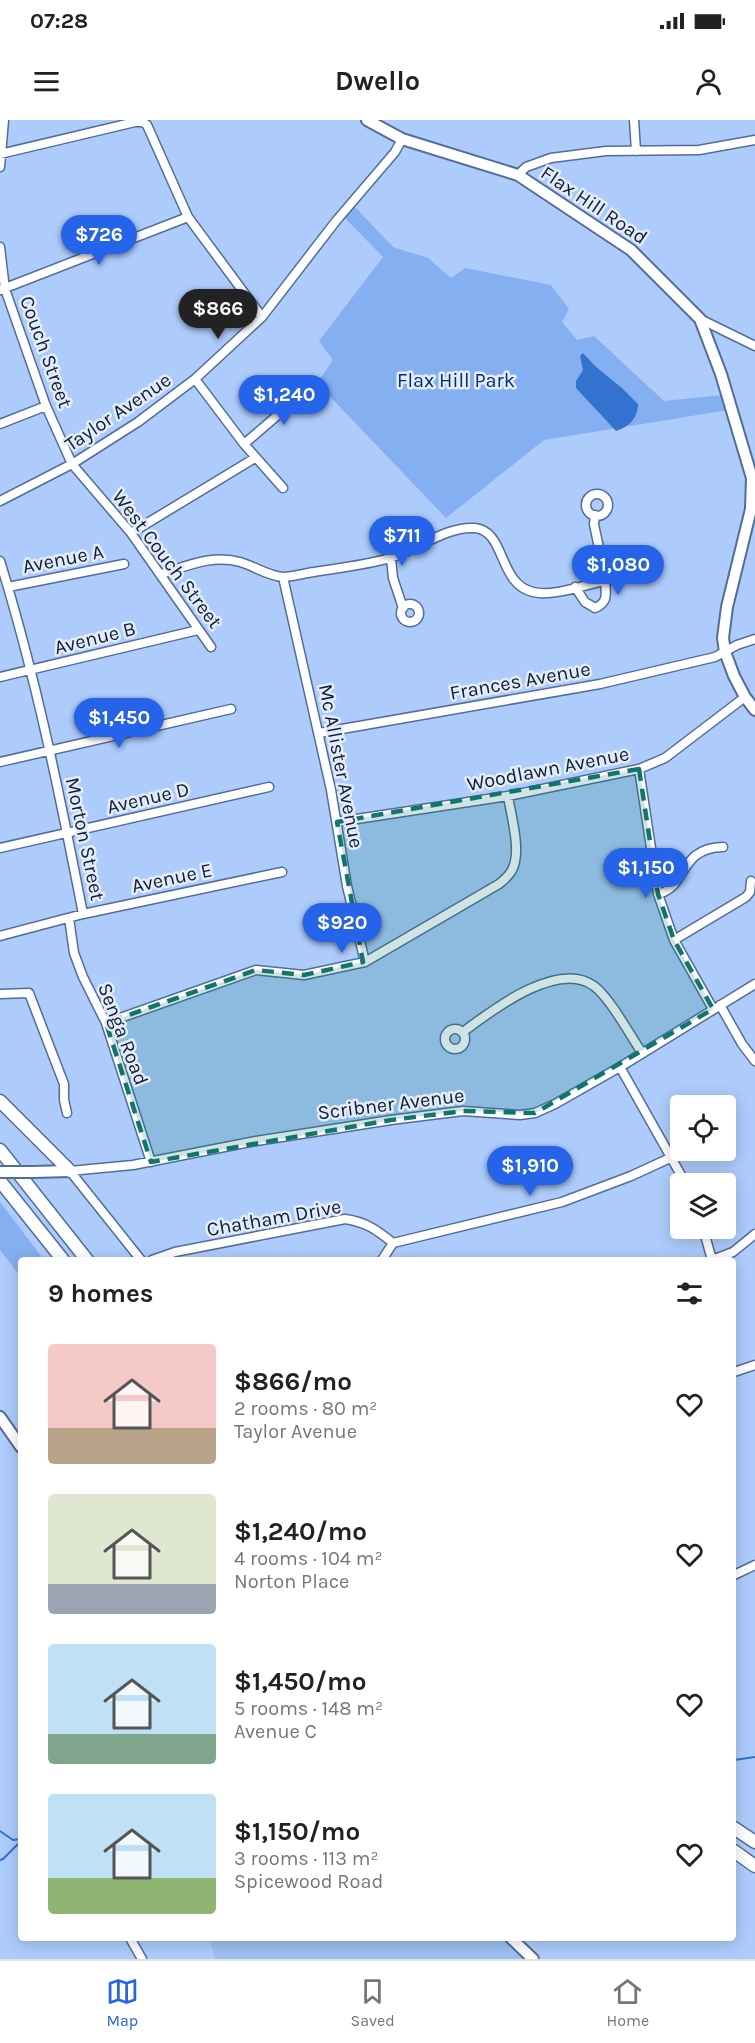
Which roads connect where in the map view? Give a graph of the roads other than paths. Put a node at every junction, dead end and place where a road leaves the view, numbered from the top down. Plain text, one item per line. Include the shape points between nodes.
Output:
1 (4, 120) edge
2 (367, 120) edge
3 (634, 120) edge
4 (402, 139) junction
5 (755, 140) edge
6 (636, 151) junction
7 (0, 153) edge
8 (0, 167) edge
9 (518, 176) junction
10 (189, 217) junction
11 (0, 247) edge
12 (3, 289) edge
13 (262, 317) junction
14 (700, 319) junction
15 (755, 346) edge
16 (195, 379) junction
17 (308, 389) dead end
18 (46, 406) junction
19 (0, 424) edge
20 (244, 444) junction
21 (255, 458) junction
22 (72, 464) junction
23 (283, 488) dead end
24 (0, 501) edge
25 (595, 515) dead end
26 (131, 533) junction
27 (391, 558) junction
28 (0, 561) edge
29 (124, 564) dead end
30 (161, 574) junction
31 (283, 577) junction
32 (604, 581) junction
33 (8, 587) junction
34 (575, 587) junction
35 (11, 596) junction
36 (0, 599) edge
37 (403, 608) dead end
38 (198, 630) junction
39 (755, 639) edge
40 (211, 647) dead end
41 (725, 652) junction
42 (31, 670) junction
43 (0, 677) edge
44 (745, 697) junction
45 (231, 709) dead end
46 (755, 710) edge
47 (319, 733) junction
48 (49, 752) junction
49 (0, 762) edge
50 (639, 769) junction
51 (269, 787) dead end
52 (508, 796) junction
53 (337, 822) junction
54 (68, 833) junction
55 (723, 847) dead end
56 (0, 848) edge
57 (282, 872) dead end
58 (752, 881) dead end
59 (658, 894) junction
60 (83, 914) junction
61 (69, 918) junction
62 (0, 936) edge
63 (674, 940) junction
64 (364, 962) junction
65 (755, 984) edge
66 (0, 994) edge
67 (717, 1007) junction
68 (106, 1023) junction
69 (463, 1032) dead end
70 (642, 1053) junction
71 (755, 1061) edge
72 (620, 1067) junction
73 (0, 1101) edge
74 (67, 1113) dead end
75 (0, 1150) edge
76 (670, 1158) joint
77 (151, 1162) junction
78 (70, 1171) junction
79 (0, 1172) edge
80 (0, 1181) edge
81 (755, 1234) edge
82 (706, 1239) edge
83 (393, 1243) junction
84 (61, 1257) edge
85 (85, 1257) edge
86 (139, 1257) edge
87 (161, 1257) edge
88 (384, 1257) edge
89 (711, 1257) edge
90 (720, 1257) edge
91 (755, 1365) edge
92 (736, 1371) edge
93 (0, 1417) edge
94 (18, 1444) edge
95 (755, 1565) edge
96 (736, 1574) edge
97 (736, 1829) edge
98 (755, 1842) edge
99 (736, 1852) edge
100 (755, 1866) edge
101 (132, 1941) edge
102 (514, 1941) edge
103 (142, 1959) edge
104 (533, 1959) edge

1 - 7 street
2 - 4 main road, Flax Hill Road
3 - 6 street
4 - 9 main road, Flax Hill Road
4 - 13 street, Taylor Avenue
5 - 6 street via 699,150
6 - 9 street via 548,158 526,167
7 - 8 street
7 - 10 street via 143,122
9 - 14 main road, Flax Hill Road via 631,250
10 - 12 street
10 - 13 street
11 - 12 street, Couch Street
12 - 18 street, Couch Street
13 - 16 street, Taylor Avenue
14 - 15 street
14 - 41 main road, Flax Hill Road via 752,478 751,509 724,623
16 - 20 street
16 - 22 street, Taylor Avenue
17 - 20 street
18 - 19 street
18 - 22 street, Couch Street
20 - 21 street
21 - 23 street
21 - 26 street
22 - 24 street, Taylor Avenue
22 - 26 street, West Couch Street
25 - 32 street
26 - 30 street, West Couch Street
27 - 31 street
27 - 34 street via 450,532 477,528 493,538 513,580 524,588 549,593
27 - 37 street
28 - 33 street, Morton Street
29 - 33 street, Avenue A
30 - 31 street via 225,559
30 - 38 street, West Couch Street
31 - 47 street, Mc Allister Avenue
32 - 34 street
32 - 34 street via 604,601 595,608 585,602
33 - 35 street, Morton Street
35 - 36 street, Avenue A
35 - 42 street, Morton Street
38 - 40 street, West Couch Street
38 - 42 street, Avenue B
39 - 41 street, Frances Avenue
41 - 44 main road, Flax Hill Road
41 - 47 street, Frances Avenue via 600,684
42 - 43 street, Avenue B
42 - 48 street, Morton Street
44 - 46 main road, Flax Hill Road
44 - 50 street, Woodlawn Avenue via 665,758
45 - 48 street
47 - 53 street, Mc Allister Avenue
48 - 49 street
48 - 54 street, Morton Street
50 - 52 street, Woodlawn Avenue
50 - 59 street
51 - 54 street, Avenue D
52 - 53 street, Woodlawn Avenue
52 - 64 street via 516,844 511,873 499,884
53 - 64 street, Mc Allister Avenue
54 - 56 street, Avenue D
54 - 60 street, Morton Street
55 - 59 street via 708,847 693,856 674,884
57 - 60 street, Avenue E
58 - 63 street via 746,897
59 - 63 street
60 - 61 street, Avenue E
61 - 62 street, Avenue E
61 - 68 street, Senga Road via 74,953
63 - 67 street
64 - 68 street via 304,975 256,970
65 - 67 street, Scribner Avenue
66 - 74 street via 29,993 64,1084
67 - 70 street, Scribner Avenue
67 - 71 street
68 - 77 street, Senga Road
69 - 70 street via 489,1012 539,985 562,978 580,980 602,993
70 - 72 street, Scribner Avenue
72 - 76 street
72 - 77 street, Scribner Avenue via 555,1104 528,1114 463,1111 391,1120
73 - 78 highway
75 - 85 highway
76 - 83 street via 562,1202
77 - 78 street, Scribner Avenue
78 - 79 main road, Scribner Avenue, bridge
78 - 86 street
80 - 84 highway
81 - 90 street via 733,1252
82 - 89 street
83 - 87 street, Chatham Drive via 361,1221 345,1219
83 - 88 street
91 - 92 street
93 - 94 main road
95 - 96 street
97 - 98 highway
99 - 100 highway
101 - 103 street
102 - 104 main road

